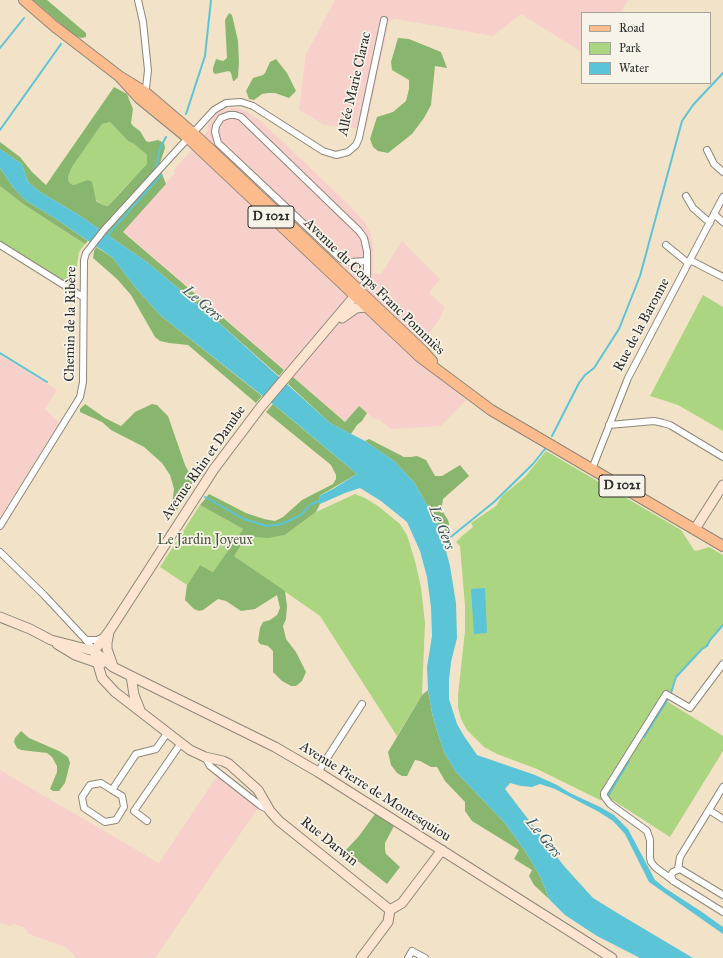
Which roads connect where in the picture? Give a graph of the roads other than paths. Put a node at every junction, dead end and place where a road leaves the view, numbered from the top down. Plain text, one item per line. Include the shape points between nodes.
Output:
1 (24, 0) edge
2 (138, 0) edge
3 (384, 20) dead end
4 (142, 95) junction
5 (226, 103) junction
6 (229, 115) junction
7 (190, 135) junction
8 (707, 150) dead end
9 (723, 172) edge
10 (686, 196) dead end
11 (723, 198) edge
12 (714, 214) junction
13 (723, 222) edge
14 (710, 223) junction
15 (0, 245) edge
16 (666, 245) dead end
17 (689, 261) junction
18 (367, 262) junction
19 (723, 278) edge
20 (357, 293) junction
21 (83, 298) junction
22 (366, 307) junction
23 (322, 334) junction
24 (441, 372) junction
25 (609, 425) junction
26 (723, 457) edge
27 (592, 469) junction
28 (723, 485) edge
29 (0, 526) edge
30 (696, 529) junction
31 (723, 546) edge
32 (0, 552) edge
33 (0, 617) edge
34 (107, 633) junction
35 (86, 640) junction
36 (97, 656) junction
37 (723, 664) edge
38 (113, 667) junction
39 (131, 676) junction
40 (362, 704) dead end
41 (141, 712) junction
42 (168, 732) junction
43 (181, 743) junction
44 (205, 757) junction
45 (318, 772) junction
46 (723, 787) edge
47 (112, 790) junction
48 (709, 810) junction
49 (270, 811) junction
50 (723, 819) edge
51 (147, 820) dead end
52 (442, 850) junction
53 (678, 869) junction
54 (673, 881) junction
55 (723, 896) edge
56 (390, 910) junction
57 (723, 912) edge
58 (600, 955) edge
59 (361, 958) edge
60 (408, 958) edge
61 (425, 958) edge
62 (612, 958) edge

1 - 4 main road, D 1021
2 - 4 street via 147,62 147,78
3 - 5 street, Allée Marie Clarac via 359,138 348,152 342,155 330,154 253,106 241,102
4 - 7 main road, Avenue du Corps Franc Pommiès / D 1021
5 - 6 street
5 - 7 street via 214,110
6 - 18 street via 241,117 360,231 366,244
6 - 18 street via 221,118 216,126 215,137 218,143 341,259
7 - 20 main road, Avenue du Corps Franc Pommiès / D 1021
7 - 21 street, Chemin de la Ribère via 90,247 84,260
8 - 9 street via 714,164
10 - 14 street via 693,208
11 - 12 street, Rue de la Baronne
12 - 13 street
12 - 14 street, Rue de la Baronne
14 - 17 street, Rue de la Baronne
15 - 21 street
16 - 17 street
17 - 19 street
17 - 25 street, Rue de la Baronne via 628,378
18 - 20 street via 367,280
20 - 22 main road, Avenue du Corps Franc Pommiès / D 1021
20 - 23 street, Avenue Rhin et Danube
20 - 24 main road, Avenue du Corps Franc Pommiès / D 1021 via 423,351
21 - 29 street, Chemin de la Ribère via 83,382 80,397
22 - 23 street, Avenue Rhin et Danube via 349,312
22 - 24 main road, Avenue du Corps Franc Pommiès / D 1021 via 420,357
23 - 34 street, Avenue Rhin et Danube via 260,408 214,469
24 - 27 main road, Avenue du Corps Franc Pommiès / D 1021 via 491,410
25 - 26 street via 654,421 663,423
25 - 27 street, Rue de la Baronne
27 - 30 main road, D 1021
28 - 30 street
30 - 31 main road, D 1021
32 - 35 street
33 - 36 street via 51,640
34 - 35 street via 97,640
34 - 36 street, Avenue Rhin et Danube
34 - 38 street via 107,649
35 - 36 street
36 - 38 street, Avenue Pierre de Montesquiou
36 - 41 street via 102,678 108,686
37 - 54 street via 690,708 666,694 604,792 610,804 647,831 651,862
38 - 39 street, Avenue Pierre de Montesquiou
39 - 41 street
39 - 45 street, Avenue Pierre de Montesquiou via 275,747
40 - 45 street
41 - 42 street
42 - 43 street
42 - 47 street via 156,749 136,754
43 - 44 street
43 - 51 street via 134,811
44 - 49 street via 210,766
44 - 49 street, Rue Darwin via 229,764 258,790
45 - 52 street, Avenue Pierre de Montesquiou
46 - 48 street
47 - 47 street via 101,783 90,785 82,797 84,808 105,822 116,820 124,808 122,796
48 - 50 street
48 - 53 street via 680,857
49 - 56 street, Rue Darwin
52 - 56 street via 402,903
52 - 58 street, Avenue Pierre de Montesquiou
53 - 54 street via 671,875
53 - 55 street
54 - 57 street
56 - 59 street via 388,922
58 - 62 street, Avenue Pierre de Montesquiou
60 - 61 street via 412,951

